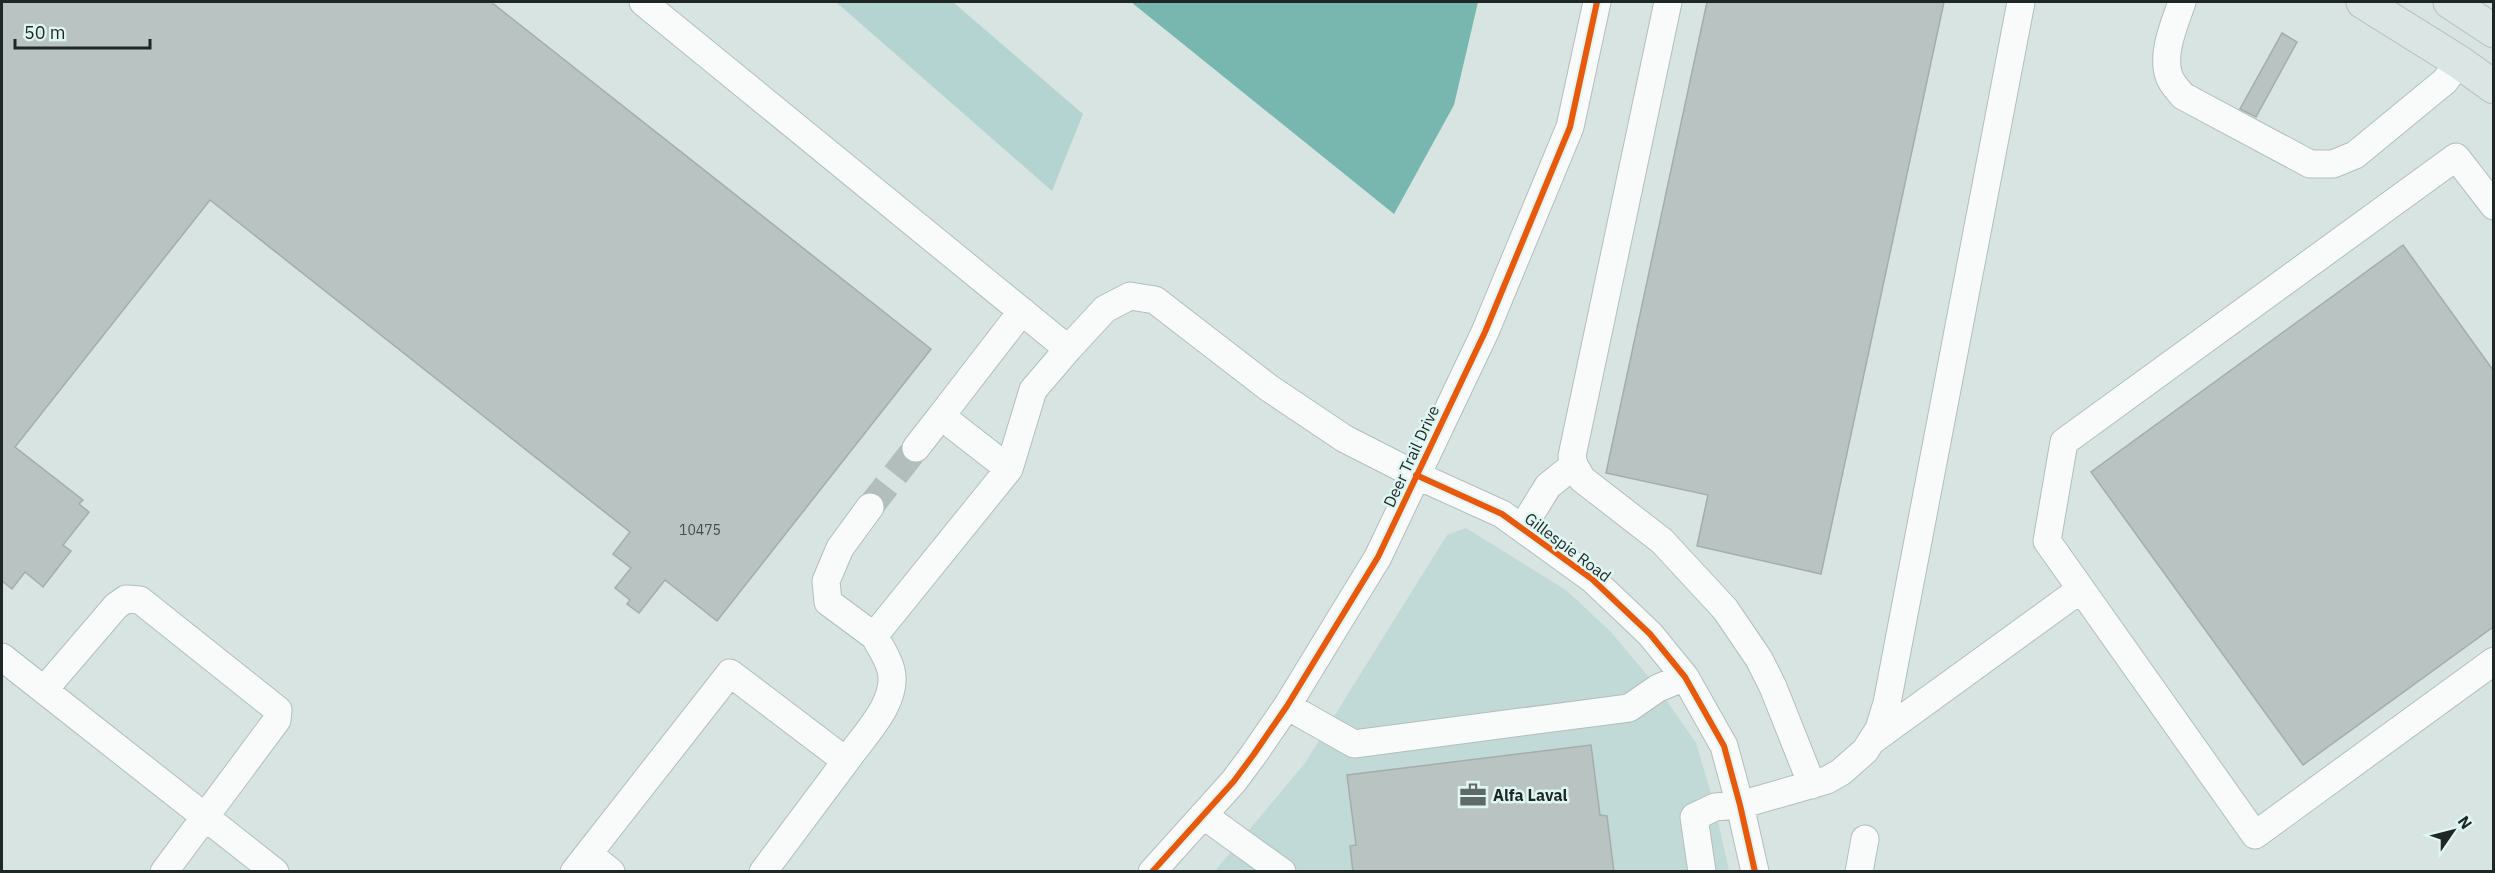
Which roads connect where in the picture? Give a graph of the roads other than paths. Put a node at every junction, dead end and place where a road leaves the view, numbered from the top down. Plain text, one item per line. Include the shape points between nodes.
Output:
1 (643, 2) edge
2 (1597, 2) edge
3 (1668, 2) edge
4 (2021, 2) edge
5 (2182, 2) edge
6 (2363, 2) edge
7 (2450, 2) edge
8 (2491, 24) edge
9 (2459, 62) junction
10 (2493, 87) edge
11 (2493, 206) edge
12 (1022, 311) junction
13 (1068, 349) junction
14 (941, 417) junction
15 (916, 448) tunnel mouth
16 (1574, 465) junction
17 (1009, 469) junction
18 (1416, 476) junction
19 (870, 507) tunnel mouth
20 (1522, 528) junction
21 (2080, 589) junction
22 (874, 636) junction
23 (2, 657) edge
24 (2493, 662) edge
25 (1685, 677) junction
26 (44, 690) junction
27 (1287, 706) junction
28 (1871, 742) junction
29 (846, 760) junction
30 (1812, 785) junction
31 (1728, 806) junction
32 (1203, 815) junction
33 (204, 816) junction
34 (1865, 839) dead end
35 (582, 863) edge
36 (164, 872) edge
37 (274, 872) edge
38 (611, 872) edge
39 (763, 872) edge
40 (1152, 872) edge
41 (1282, 872) edge
42 (1702, 872) edge
43 (1755, 872) edge
44 (1859, 872) edge

1 - 12 street
2 - 18 street, Deer Trail Drive via 1570,127 1485,332
3 - 16 street via 1572,456
4 - 28 street via 1887,703
5 - 9 street via 2169,39 2168,60 2169,76 2182,96 2310,164 2333,164 2355,155 2445,81
6 - 9 main road
7 - 8 main road
8 - 9 main road
9 - 10 main road
11 - 21 street via 2456,157 2064,442 2047,541
12 - 13 street
12 - 14 street
13 - 17 street, Gillespie Road via 1033,390
13 - 18 street, Gillespie Road via 1106,309 1131,296 1155,300 1269,388 1345,440
14 - 15 street
14 - 17 street
16 - 20 street via 1548,486
16 - 30 street via 1582,479 1662,541 1725,609 1773,687
17 - 22 street
18 - 20 street, Gillespie Road via 1502,514
18 - 27 street, Deer Trail Drive via 1377,557
19 - 22 street via 840,548 826,581 828,602
20 - 25 street, Gillespie Road via 1592,579 1650,634
21 - 24 street via 2255,835
21 - 28 street
22 - 29 street via 891,669 892,688
23 - 26 street
25 - 27 street via 1658,688 1629,708 1354,744
25 - 31 street, Gillespie Road via 1724,746
26 - 33 street
26 - 33 street via 126,599 140,600 260,694 278,710 277,720
27 - 32 street, Deer Trail Drive via 1234,781
28 - 30 street via 1841,772
29 - 35 street via 730,673
29 - 39 street
30 - 31 street
31 - 42 street via 1694,817
31 - 43 street, Gillespie Road
32 - 40 street, Deer Trail Drive
32 - 41 street
33 - 36 street
33 - 37 street
34 - 44 street
35 - 38 street

